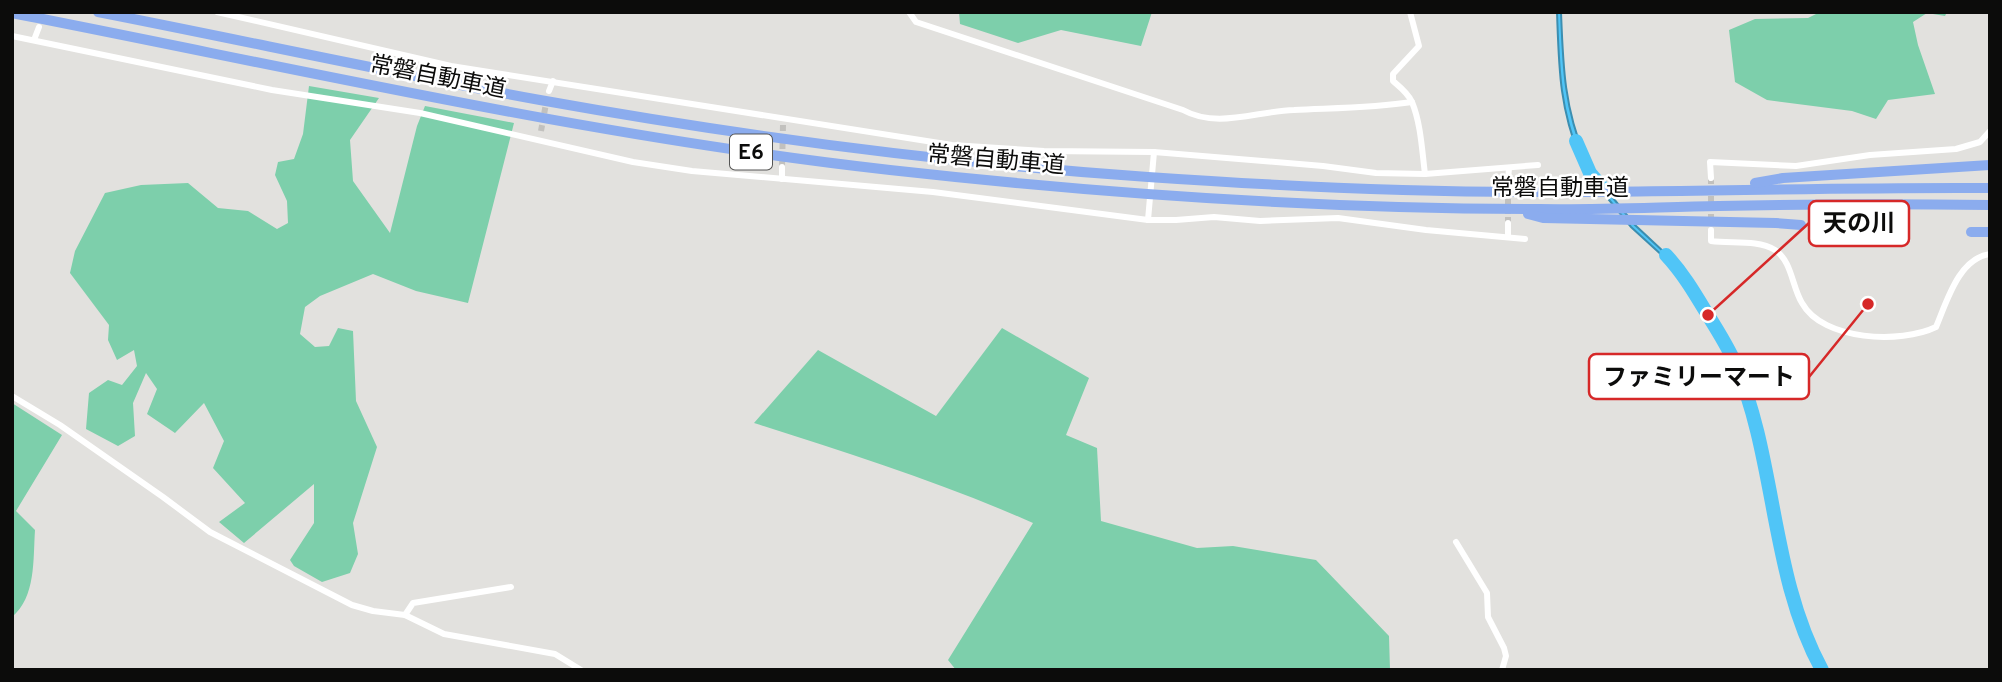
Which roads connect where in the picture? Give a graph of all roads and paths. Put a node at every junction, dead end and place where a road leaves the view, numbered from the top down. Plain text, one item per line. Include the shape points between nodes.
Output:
1 (98, 12) edge
2 (217, 12) edge
3 (909, 12) edge
4 (1410, 12) edge
5 (12, 13) edge
6 (38, 27) dead end
7 (12, 36) edge
8 (34, 40) junction
9 (553, 81) junction
10 (549, 91) tunnel mouth
11 (1412, 103) junction
12 (541, 131) tunnel mouth
13 (1990, 131) edge
14 (540, 140) junction
15 (1154, 155) junction
16 (1538, 165) dead end
17 (1990, 165) edge
18 (782, 167) tunnel mouth
19 (1509, 168) junction
20 (1425, 174) junction
21 (1710, 178) dead end
22 (782, 179) junction
23 (1508, 180) tunnel mouth
24 (1990, 188) edge
25 (1717, 190) junction
26 (1990, 205) edge
27 (1500, 208) junction
28 (1149, 217) junction
29 (1508, 223) tunnel mouth
30 (1801, 225) dead end
31 (1711, 230) dead end
32 (1971, 232) dead end
33 (1990, 232) edge
34 (1508, 236) junction
35 (1525, 239) dead end
36 (1990, 254) edge
37 (12, 396) edge
38 (1456, 541) dead end
39 (511, 587) dead end
40 (405, 615) junction
41 (581, 670) edge
42 (1502, 670) edge

1 - 25 highway, 常磐自動車道 / E6 via 539,100 886,153 1265,184
2 - 9 street via 452,66
3 - 11 street via 916,22 1206,119
4 - 11 street via 1419,46 1393,74 1393,81
5 - 27 highway, 常磐自動車道 / E6 via 535,116 886,170 1147,194
6 - 8 street
7 - 8 street
8 - 14 street
9 - 10 street
9 - 15 street via 783,122 952,145
11 - 20 street
12 - 14 street
13 - 21 street via 1980,142 1956,149 1796,166 1710,162
14 - 22 street via 692,172
15 - 20 street
15 - 28 street
16 - 19 street
17 - 25 highway via 1783,178
18 - 22 street
19 - 20 street
19 - 23 street
22 - 28 street
24 - 25 highway, 常磐自動車道 / E6
26 - 27 highway, 常磐自動車道 / E6
27 - 30 highway via 1543,218
28 - 34 street via 1338,218
29 - 34 street
31 - 36 street via 1711,241 1776,250 1806,309 1847,334 1890,336 1936,327 1966,266 1980,255
32 - 33 highway
34 - 35 street
37 - 40 street via 210,532 352,605
38 - 42 street via 1487,593 1488,617 1506,656
39 - 40 street via 413,603
40 - 41 street via 444,634 555,654

